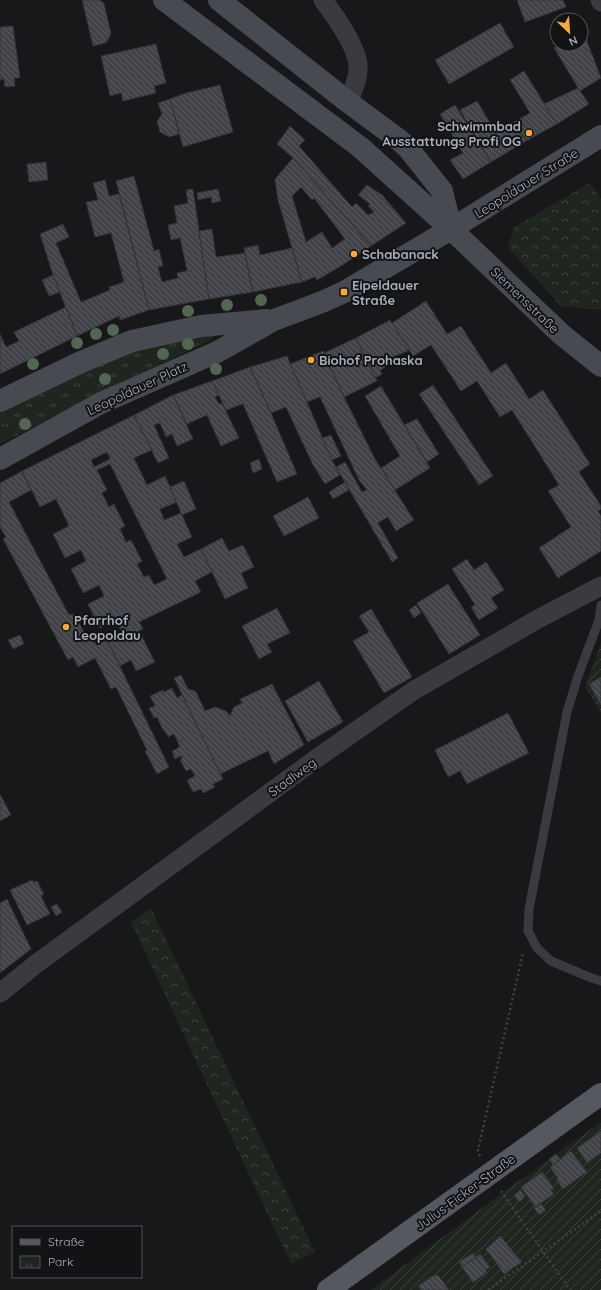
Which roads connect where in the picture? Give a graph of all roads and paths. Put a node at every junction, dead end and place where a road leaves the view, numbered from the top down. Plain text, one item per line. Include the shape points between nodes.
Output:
1 (164, 0) edge
2 (219, 0) edge
3 (323, 0) edge
4 (348, 102) junction
5 (601, 136) edge
6 (451, 230) junction
7 (274, 320) junction
8 (601, 366) edge
9 (0, 401) edge
10 (0, 459) edge
11 (601, 594) edge
12 (528, 931) junction
13 (601, 981) edge
14 (0, 993) edge
15 (601, 1094) edge
16 (490, 1175) junction
17 (601, 1211) edge
18 (544, 1251) junction
19 (328, 1290) edge
20 (488, 1290) edge
21 (570, 1290) edge

1 - 6 main road via 360,147
2 - 4 main road
3 - 4 street via 353,48 358,66 357,78
4 - 6 main road via 408,148 442,191
5 - 6 main road, Leopoldauer Straße
6 - 7 main road, Leopoldauer Platz via 344,292
6 - 8 main road, Siemensstraße via 560,334
7 - 9 main road, Leopoldauer Platz via 201,326 132,341
7 - 10 main road, Leopoldauer Platz via 216,352 101,403
11 - 12 lane via 599,620 567,712
11 - 14 street, Stadlweg via 538,619 413,691 36,964
12 - 13 lane via 537,948 552,961
12 - 16 path via 478,1150
15 - 16 main road, Julius-Ficker-Straße
16 - 18 path
16 - 19 main road, Julius-Ficker-Straße
17 - 18 path
18 - 20 path
18 - 21 path

